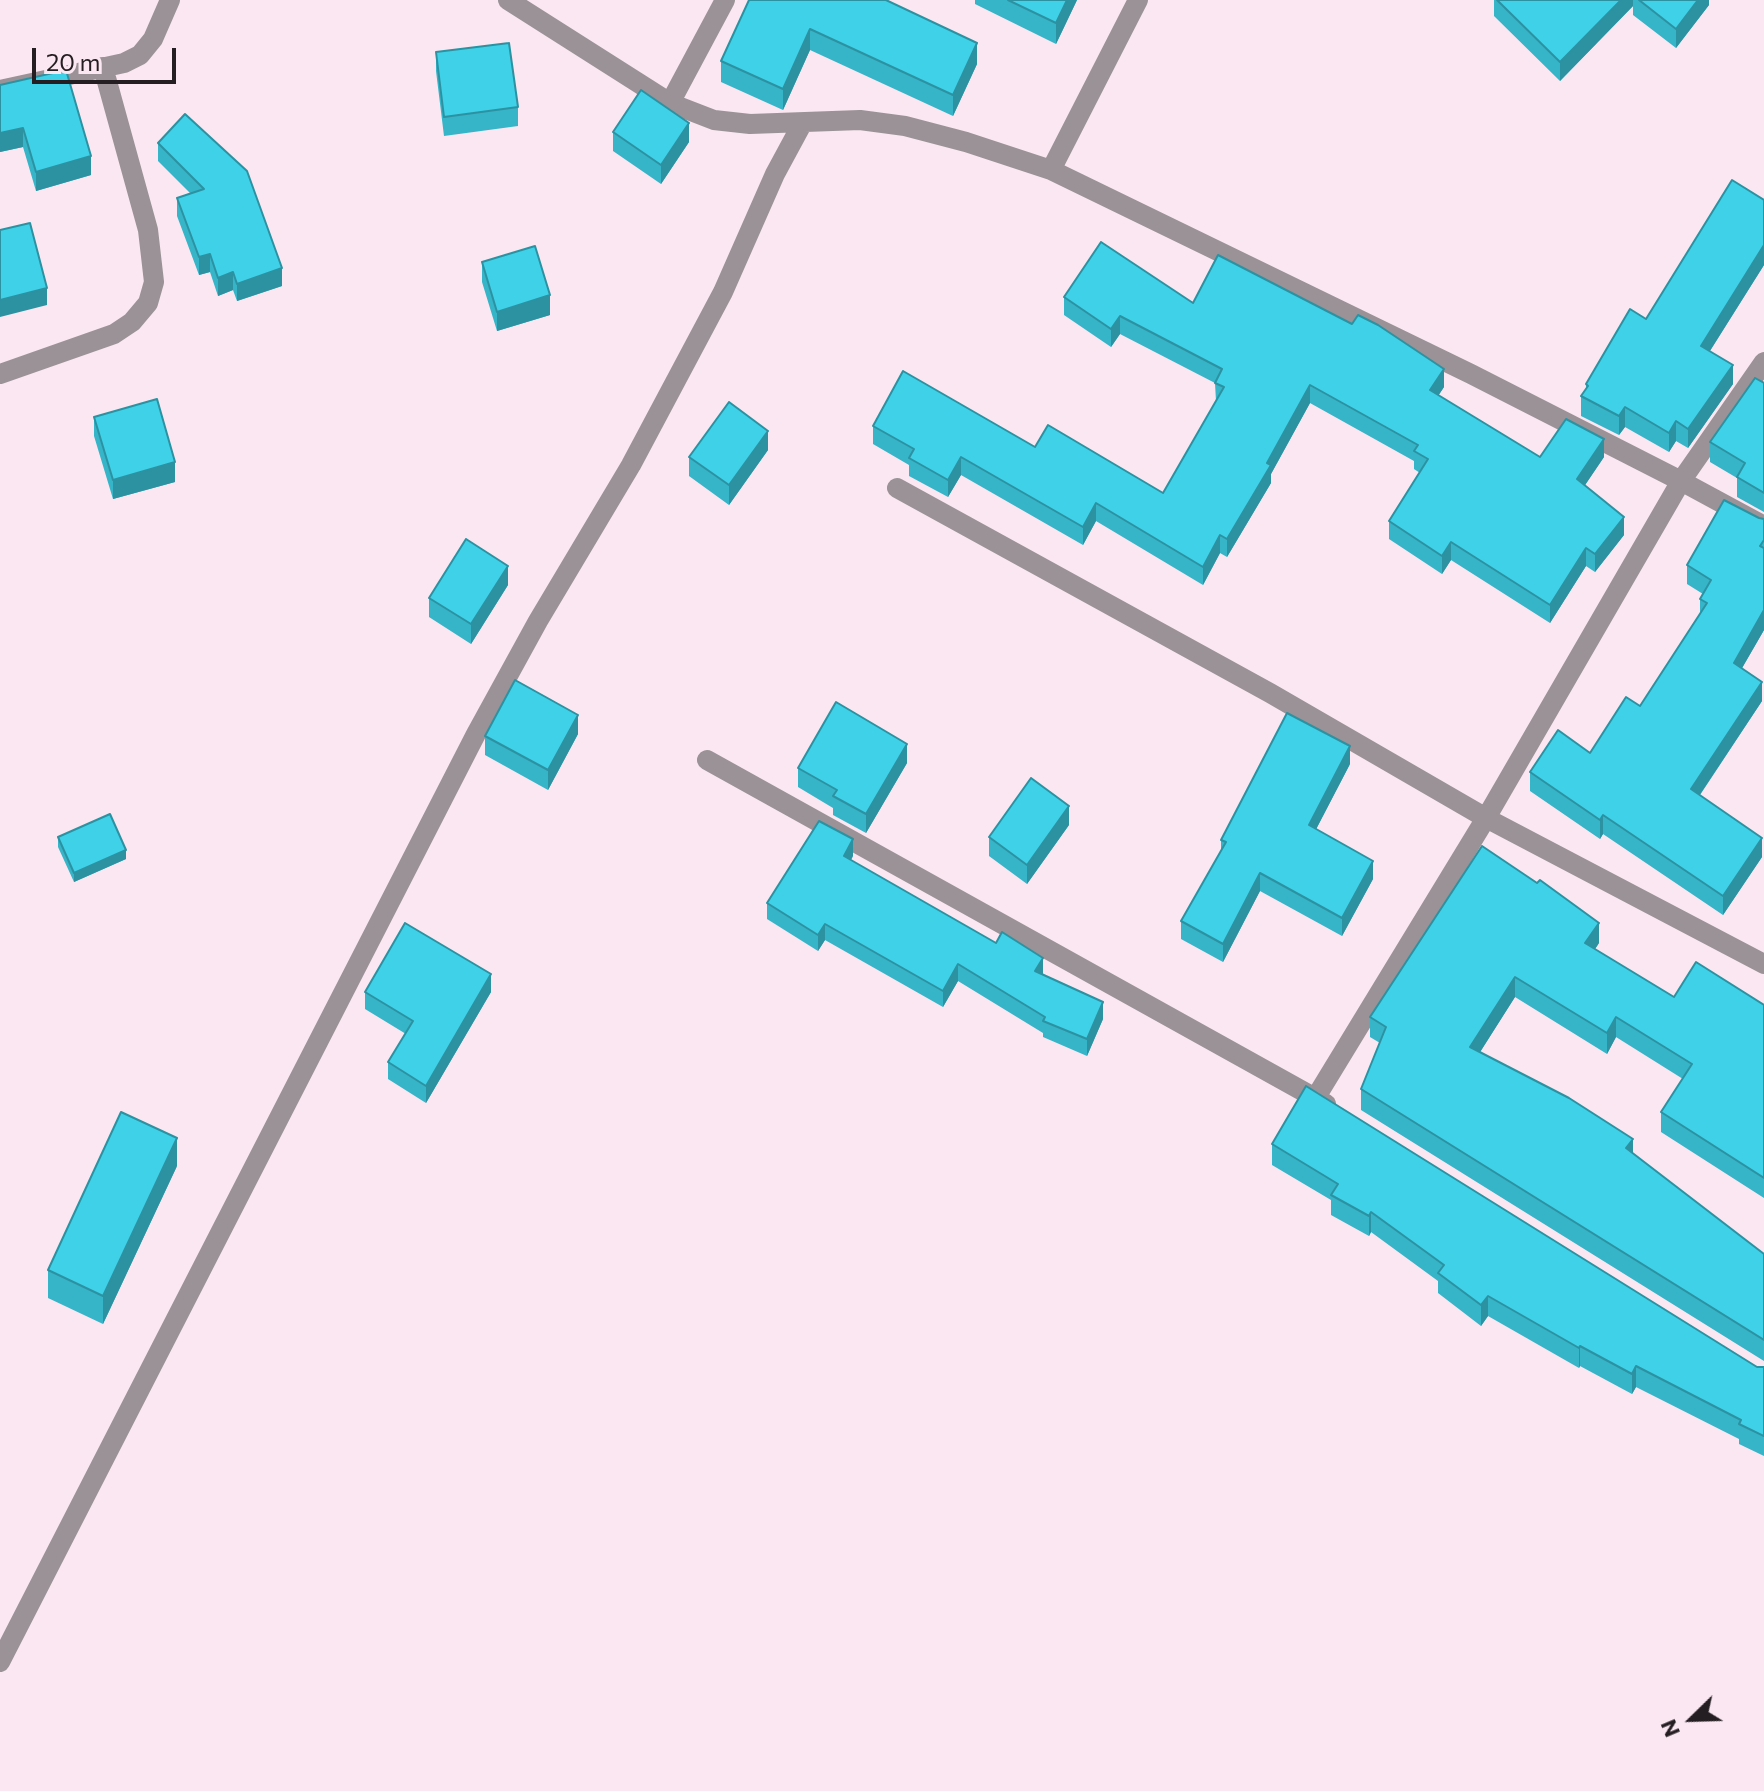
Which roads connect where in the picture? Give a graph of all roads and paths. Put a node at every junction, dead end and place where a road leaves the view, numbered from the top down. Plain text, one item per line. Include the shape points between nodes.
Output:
1 (170, 0) edge
2 (508, 0) edge
3 (725, 0) edge
4 (1138, 0) edge
5 (103, 67) junction
6 (0, 90) edge
7 (670, 103) junction
8 (802, 124) junction
9 (1051, 170) junction
10 (1764, 362) edge
11 (0, 374) edge
12 (1681, 481) junction
13 (897, 488) dead end
14 (1764, 526) edge
15 (707, 760) dead end
16 (1486, 818) junction
17 (1764, 964) edge
18 (1316, 1097) junction
19 (1343, 1114) edge
20 (0, 1662) edge

1 - 5 street via 140,55
2 - 7 street
3 - 7 street
4 - 9 street
5 - 6 street
5 - 11 street via 148,230 154,282 148,303 114,334
7 - 8 street via 714,120
8 - 9 street via 860,120 905,126
8 - 20 street via 723,292 631,465 476,734
9 - 12 street
10 - 12 street
12 - 14 street
12 - 16 street
13 - 16 street
15 - 18 street
16 - 17 street
16 - 18 street
18 - 19 street

